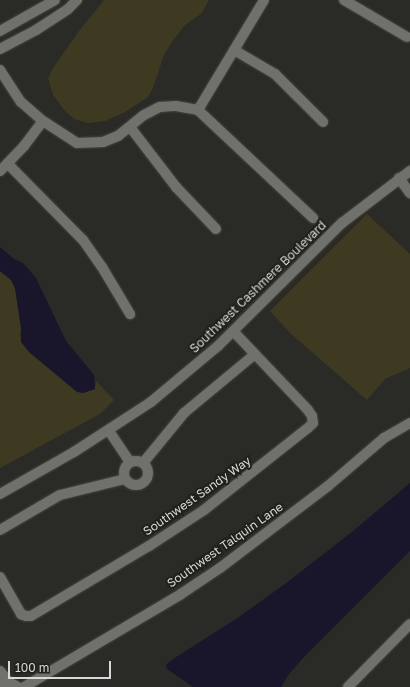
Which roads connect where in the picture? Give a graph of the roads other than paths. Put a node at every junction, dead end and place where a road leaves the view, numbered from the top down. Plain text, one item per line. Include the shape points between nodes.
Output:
1 (55, 0) edge
2 (76, 0) edge
3 (264, 0) edge
4 (344, 0) edge
5 (0, 31) edge
6 (408, 37) dead end
7 (0, 49) edge
8 (234, 50) junction
9 (0, 70) edge
10 (198, 110) junction
11 (43, 121) junction
12 (323, 122) dead end
13 (130, 127) junction
14 (4, 167) edge
15 (410, 171) edge
16 (399, 178) junction
17 (410, 193) edge
18 (312, 218) dead end
19 (216, 229) dead end
20 (130, 314) dead end
21 (234, 332) junction
22 (255, 354) junction
23 (410, 423) edge
24 (109, 431) junction
25 (130, 462) junction
26 (143, 463) junction
27 (125, 479) junction
28 (0, 494) edge
29 (0, 530) edge
30 (0, 577) edge
31 (410, 624) edge
32 (0, 671) edge
33 (9, 684) edge
34 (24, 687) edge
35 (348, 687) edge

1 - 5 street
2 - 7 street via 68,9 36,30
3 - 8 street
4 - 6 street
8 - 10 street
8 - 12 street via 275,74
9 - 11 street via 21,102
10 - 13 street via 176,106 160,107 144,115
10 - 18 street
11 - 13 street via 77,143 103,142 118,136
11 - 14 street
13 - 19 street via 176,187
14 - 20 street via 83,240
15 - 16 street, Southwest Cashmere Boulevard
16 - 17 street
16 - 21 street, Southwest Cashmere Boulevard via 342,223
21 - 22 street, Southwest Sandy Way
21 - 24 street, Southwest Cashmere Boulevard via 151,402
22 - 26 street via 184,413
22 - 30 street, Southwest Sandy Way via 308,410 313,423 308,428 204,510 31,616 21,614
23 - 34 street, Southwest Talquin Lane via 384,438 328,486 220,568
24 - 25 street
24 - 28 street, Southwest Cashmere Boulevard
25 - 26 street
25 - 27 street via 125,468
26 - 27 street via 148,472 144,482 134,485
27 - 29 street via 60,495
31 - 35 street
32 - 33 street

